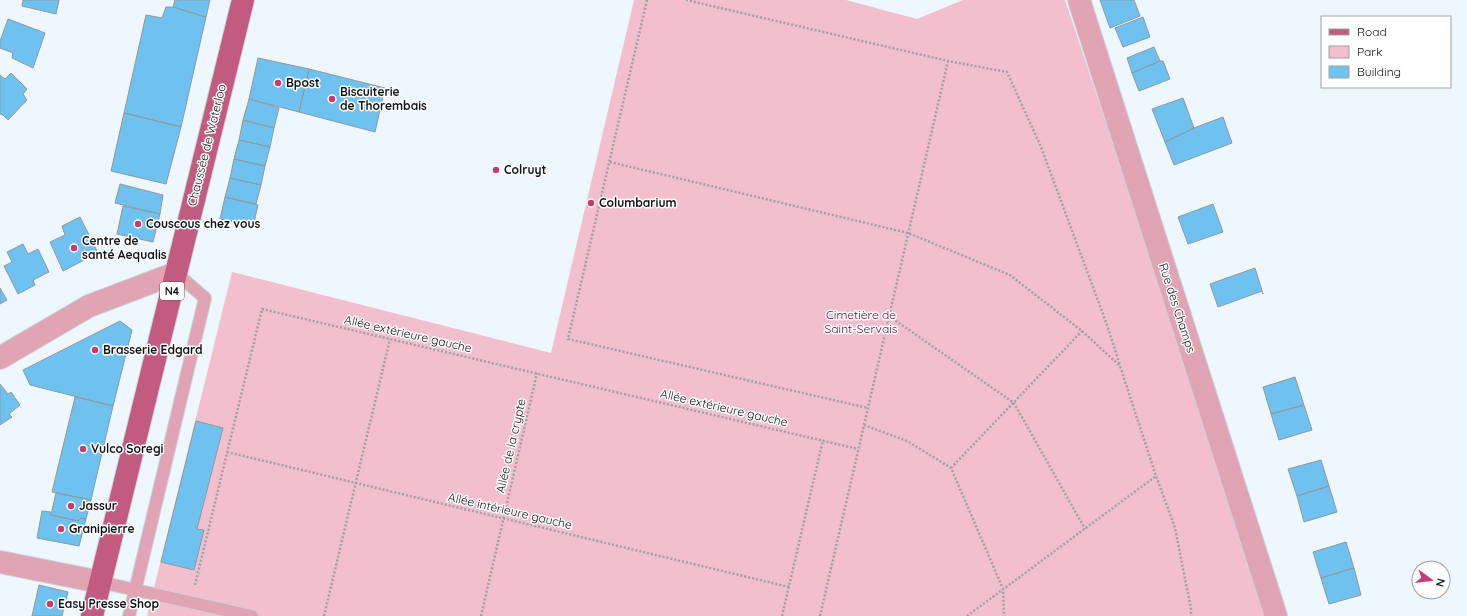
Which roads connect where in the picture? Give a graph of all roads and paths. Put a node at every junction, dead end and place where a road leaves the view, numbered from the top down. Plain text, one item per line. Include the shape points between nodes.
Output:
1 (243, 0) edge
2 (648, 0) edge
3 (686, 0) edge
4 (1078, 0) edge
5 (948, 61) junction
6 (610, 162) junction
7 (908, 233) junction
8 (176, 273) junction
9 (889, 316) junction
10 (1082, 331) junction
11 (390, 339) junction
12 (0, 358) edge
13 (1120, 366) junction
14 (537, 374) junction
15 (1014, 403) junction
16 (868, 408) junction
17 (864, 425) junction
18 (823, 440) junction
19 (858, 449) junction
20 (227, 452) junction
21 (951, 468) junction
22 (1156, 476) junction
23 (356, 484) junction
24 (504, 519) junction
25 (1085, 529) junction
26 (0, 562) edge
27 (100, 582) junction
28 (789, 587) junction
29 (136, 589) junction
30 (1003, 589) junction
31 (191, 601) junction
32 (92, 616) edge
33 (129, 616) edge
34 (252, 616) edge
35 (324, 616) edge
36 (481, 616) edge
37 (782, 616) edge
38 (820, 616) edge
39 (967, 616) edge
40 (1004, 616) edge
41 (1191, 616) edge
42 (1276, 616) edge

1 - 8 main road, Chaussée de Waterloo / N4
2 - 6 path
3 - 5 path
4 - 42 street, Rue des Champs
5 - 7 path
5 - 13 path via 1007,72 1041,147
6 - 7 path
6 - 16 path via 568,339
7 - 9 path
7 - 10 path via 1010,275
8 - 12 street via 89,306
8 - 27 main road, Chaussée de Waterloo / N4
8 - 29 lane via 205,298
9 - 15 path
9 - 16 path
10 - 13 path
10 - 15 path
11 - 14 path, Allée extérieure gauche
11 - 20 path, Allée extérieure gauche via 262,309
11 - 23 path
13 - 22 path
14 - 18 path, Allée extérieure gauche
14 - 24 path, Allée de la crypte
15 - 21 path
15 - 25 path
16 - 17 path
17 - 19 path
17 - 21 path via 907,441
18 - 19 path, Allée extérieure gauche
18 - 28 path
19 - 38 path
20 - 23 path, Allée intérieure gauche
20 - 31 path, Allée extérieure gauche
21 - 30 path
22 - 25 path
22 - 41 path via 1175,528
23 - 24 path, Allée intérieure gauche
23 - 35 path
24 - 28 path, Allée intérieure gauche
24 - 36 path, Allée de la crypte
25 - 30 path
26 - 27 street
27 - 29 lane
27 - 32 main road, Chaussée de Waterloo / N4
28 - 37 path
29 - 31 lane
29 - 33 lane
30 - 39 path
30 - 40 path
31 - 34 lane

